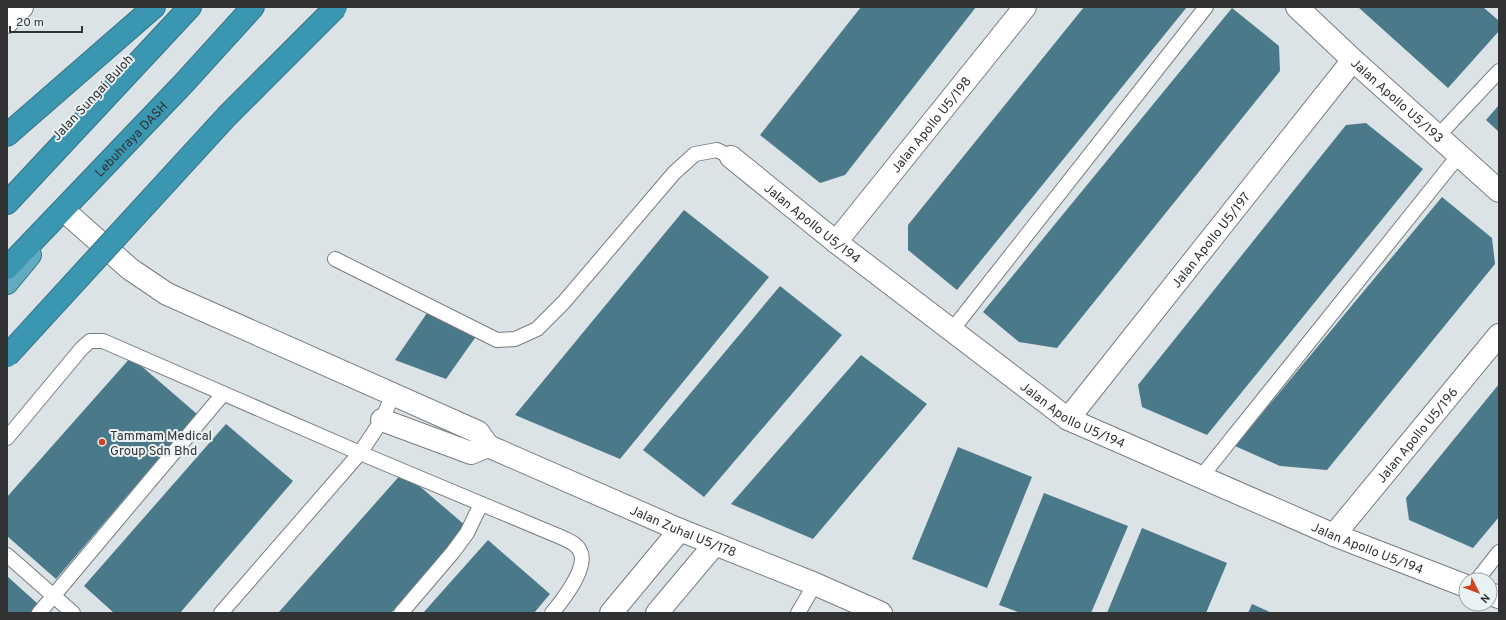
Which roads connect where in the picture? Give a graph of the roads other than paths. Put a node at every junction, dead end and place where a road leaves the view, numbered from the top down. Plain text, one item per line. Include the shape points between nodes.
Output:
1 (154, 7) edge
2 (178, 7) edge
3 (190, 7) edge
4 (253, 7) edge
5 (264, 7) edge
6 (336, 7) edge
7 (1025, 7) edge
8 (1206, 7) edge
9 (1297, 7) edge
10 (1353, 60) junction
11 (1499, 71) edge
12 (7, 135) edge
13 (1438, 136) junction
14 (1459, 155) junction
15 (731, 158) joint
16 (7, 188) edge
17 (1499, 191) edge
18 (7, 203) edge
19 (69, 215) junction
20 (836, 242) junction
21 (335, 259) dead end
22 (7, 268) edge
23 (7, 283) edge
24 (952, 330) junction
25 (1499, 335) edge
26 (7, 356) edge
27 (223, 394) junction
28 (393, 394) junction
29 (1068, 419) junction
30 (382, 420) junction
31 (7, 438) edge
32 (488, 446) junction
33 (360, 453) junction
34 (1201, 477) junction
35 (481, 504) junction
36 (680, 530) junction
37 (1334, 535) junction
38 (715, 544) junction
39 (1499, 552) edge
40 (7, 555) edge
41 (1483, 572) edge
42 (1458, 583) edge
43 (815, 584) junction
44 (54, 596) junction
45 (39, 613) edge
46 (73, 613) edge
47 (221, 613) edge
48 (401, 613) edge
49 (552, 613) edge
50 (611, 613) edge
51 (657, 613) edge
52 (798, 613) edge
53 (881, 613) edge

1 - 12 highway
2 - 16 highway, Jalan Sungai Buloh
3 - 18 highway
4 - 22 highway, Lebuhraya DASH
5 - 19 highway
6 - 26 highway, bridge via 227,116
7 - 20 street, Jalan Apollo U5/198
8 - 24 lane
9 - 10 street, Jalan Apollo U5/193
10 - 13 street, Jalan Apollo U5/193
10 - 29 street, Jalan Apollo U5/197
11 - 13 lane
13 - 14 street, Jalan Apollo U5/193
14 - 17 street, Jalan Apollo U5/193
14 - 34 lane
15 - 20 street, Jalan Apollo U5/194
15 - 21 lane via 717,150 695,154 674,173 564,302 537,329 515,339 497,340
19 - 23 highway via 44,238
19 - 28 street via 130,269 167,294
20 - 24 street, Jalan Apollo U5/194
24 - 29 street, Jalan Apollo U5/194
25 - 37 street, Jalan Apollo U5/196
27 - 31 lane via 103,341 90,342 82,348
27 - 33 lane
27 - 44 lane
28 - 30 lane
28 - 32 street via 478,432
29 - 34 street, Jalan Apollo U5/194
30 - 32 street via 471,454
30 - 33 lane
32 - 36 street, Jalan Zuhal U5/178
33 - 35 lane
33 - 47 lane
34 - 37 street, Jalan Apollo U5/194
35 - 48 lane via 467,533
35 - 49 lane via 563,538 581,551 582,559 571,588
36 - 38 street, Jalan Zuhal U5/178
36 - 50 street
37 - 42 street, Jalan Apollo U5/194
38 - 43 street, Jalan Zuhal U5/178
38 - 51 street
39 - 41 lane
40 - 44 lane
43 - 52 lane
43 - 53 street, Jalan Zuhal U5/178
44 - 45 lane
44 - 46 lane

